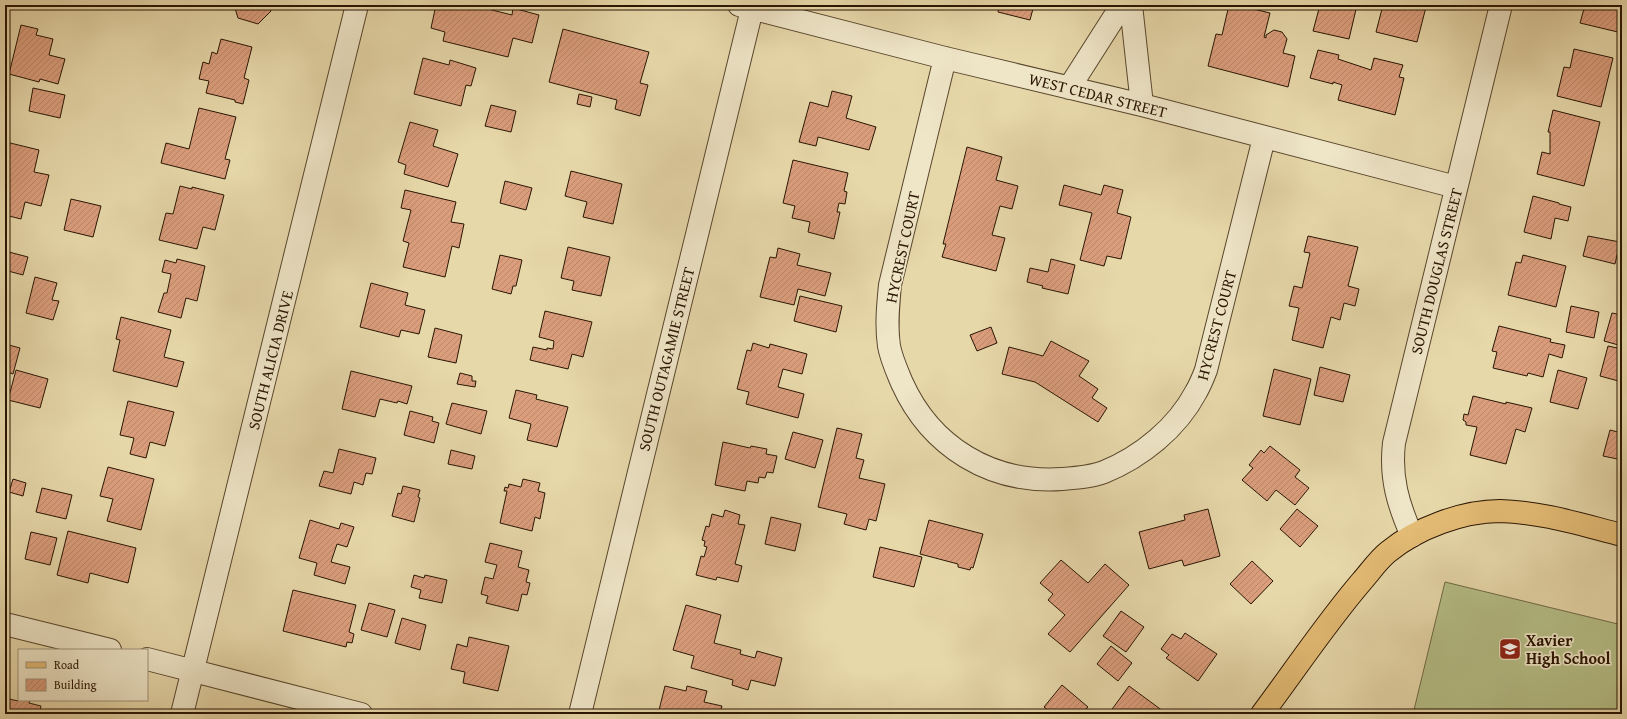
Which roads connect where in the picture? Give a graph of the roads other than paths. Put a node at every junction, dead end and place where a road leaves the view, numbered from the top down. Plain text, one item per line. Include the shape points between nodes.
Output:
1 (357, 5) edge
2 (1123, 5) edge
3 (1131, 5) edge
4 (1501, 5) edge
5 (748, 6) edge
6 (946, 58) junction
7 (1069, 88) junction
8 (1142, 105) junction
9 (1264, 138) junction
10 (1456, 187) junction
11 (1622, 535) edge
12 (1412, 536) junction
13 (5, 624) edge
14 (106, 649) edge
15 (148, 659) edge
16 (193, 671) junction
17 (182, 714) edge
18 (361, 714) edge
19 (580, 714) edge
20 (1262, 714) edge

1 - 16 street, SOUTH ALICIA DRIVE
2 - 7 street
3 - 8 street
4 - 10 street, SOUTH DOUGLAS STREET
5 - 6 street, WEST CEDAR STREET
5 - 19 street, SOUTH OUTAGAMIE STREET
6 - 7 street, WEST CEDAR STREET
6 - 9 street, HYCREST COURT via 890,285 887,318 889,346 907,393 934,431 949,446 995,470 1021,477 1050,480 1077,478 1103,472 1147,448 1183,412 1196,393 1206,370
7 - 8 street, WEST CEDAR STREET
8 - 9 street, WEST CEDAR STREET
9 - 10 street, WEST CEDAR STREET
10 - 12 street, SOUTH DOUGLAS STREET via 1394,443 1394,483 1401,511
11 - 12 main road via 1537,515 1499,511 1450,520
12 - 20 main road via 1388,552 1349,596
13 - 14 street
15 - 16 street
16 - 17 street, SOUTH ALICIA DRIVE
16 - 18 street

